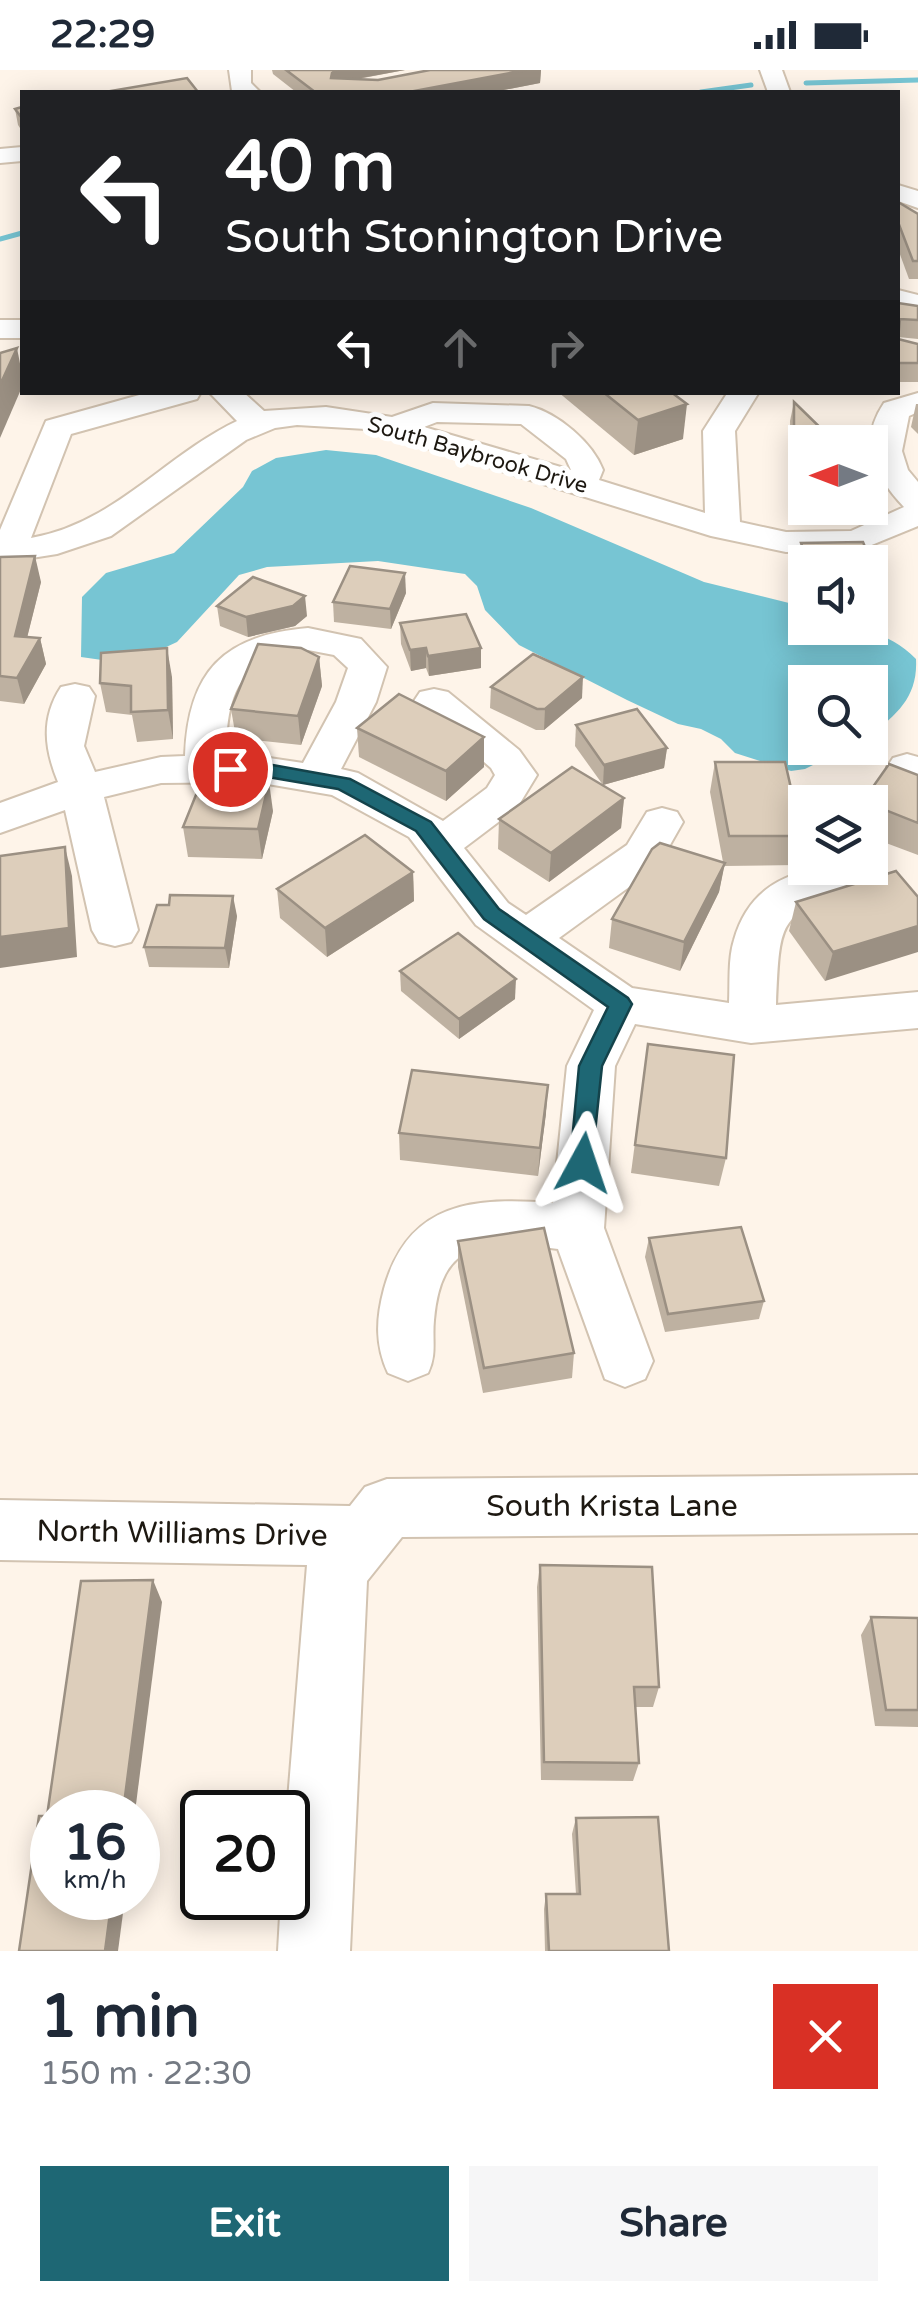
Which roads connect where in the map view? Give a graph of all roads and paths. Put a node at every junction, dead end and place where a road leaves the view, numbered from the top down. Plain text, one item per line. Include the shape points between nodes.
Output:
1 (175, 395) edge
2 (742, 395) edge
3 (918, 402) edge
4 (246, 403) edge
5 (396, 428) junction
6 (581, 484) junction
7 (918, 502) edge
8 (918, 513) edge
9 (723, 528) junction
10 (5, 551) edge
11 (76, 696) dead end
12 (434, 701) dead end
13 (204, 770) junction
14 (314, 778) junction
15 (81, 790) junction
16 (0, 819) edge
17 (662, 822) dead end
18 (439, 846) junction
19 (812, 885) edge
20 (115, 930) dead end
21 (526, 938) junction
22 (620, 1004) junction
23 (918, 1010) edge
24 (751, 1025) junction
25 (578, 1228) junction
26 (408, 1354) dead end
27 (625, 1361) dead end
28 (918, 1504) edge
29 (0, 1530) edge
30 (350, 1553) junction
31 (314, 1951) edge

1 - 10 street via 57,428
2 - 9 street via 719,431
3 - 7 street via 895,410 883,454 892,475
4 - 5 street, South Baybrook Drive
4 - 10 street, South Baybrook Drive via 204,452 109,524 27,551
5 - 6 street, South Baybrook Drive
5 - 6 street via 433,412 529,415 582,454 587,470
6 - 9 street, South Baybrook Drive
8 - 9 street, South Baybrook Drive via 857,541 786,542
11 - 15 street via 64,746
12 - 18 street via 516,776 502,798
13 - 14 street
13 - 14 street via 212,694 226,669 250,653 298,639 346,646 368,667
13 - 15 street via 161,770
14 - 18 street via 343,783 424,826
15 - 16 street
15 - 20 street
17 - 21 street via 643,855
18 - 21 street via 492,914
19 - 24 street via 772,906 756,941
21 - 22 street
22 - 24 street
22 - 25 street via 591,1066
23 - 24 street
25 - 26 street via 492,1221 462,1226 432,1244 412,1276
25 - 27 street
28 - 30 street, South Krista Lane via 386,1508
29 - 30 street, North Williams Drive
30 - 31 street

